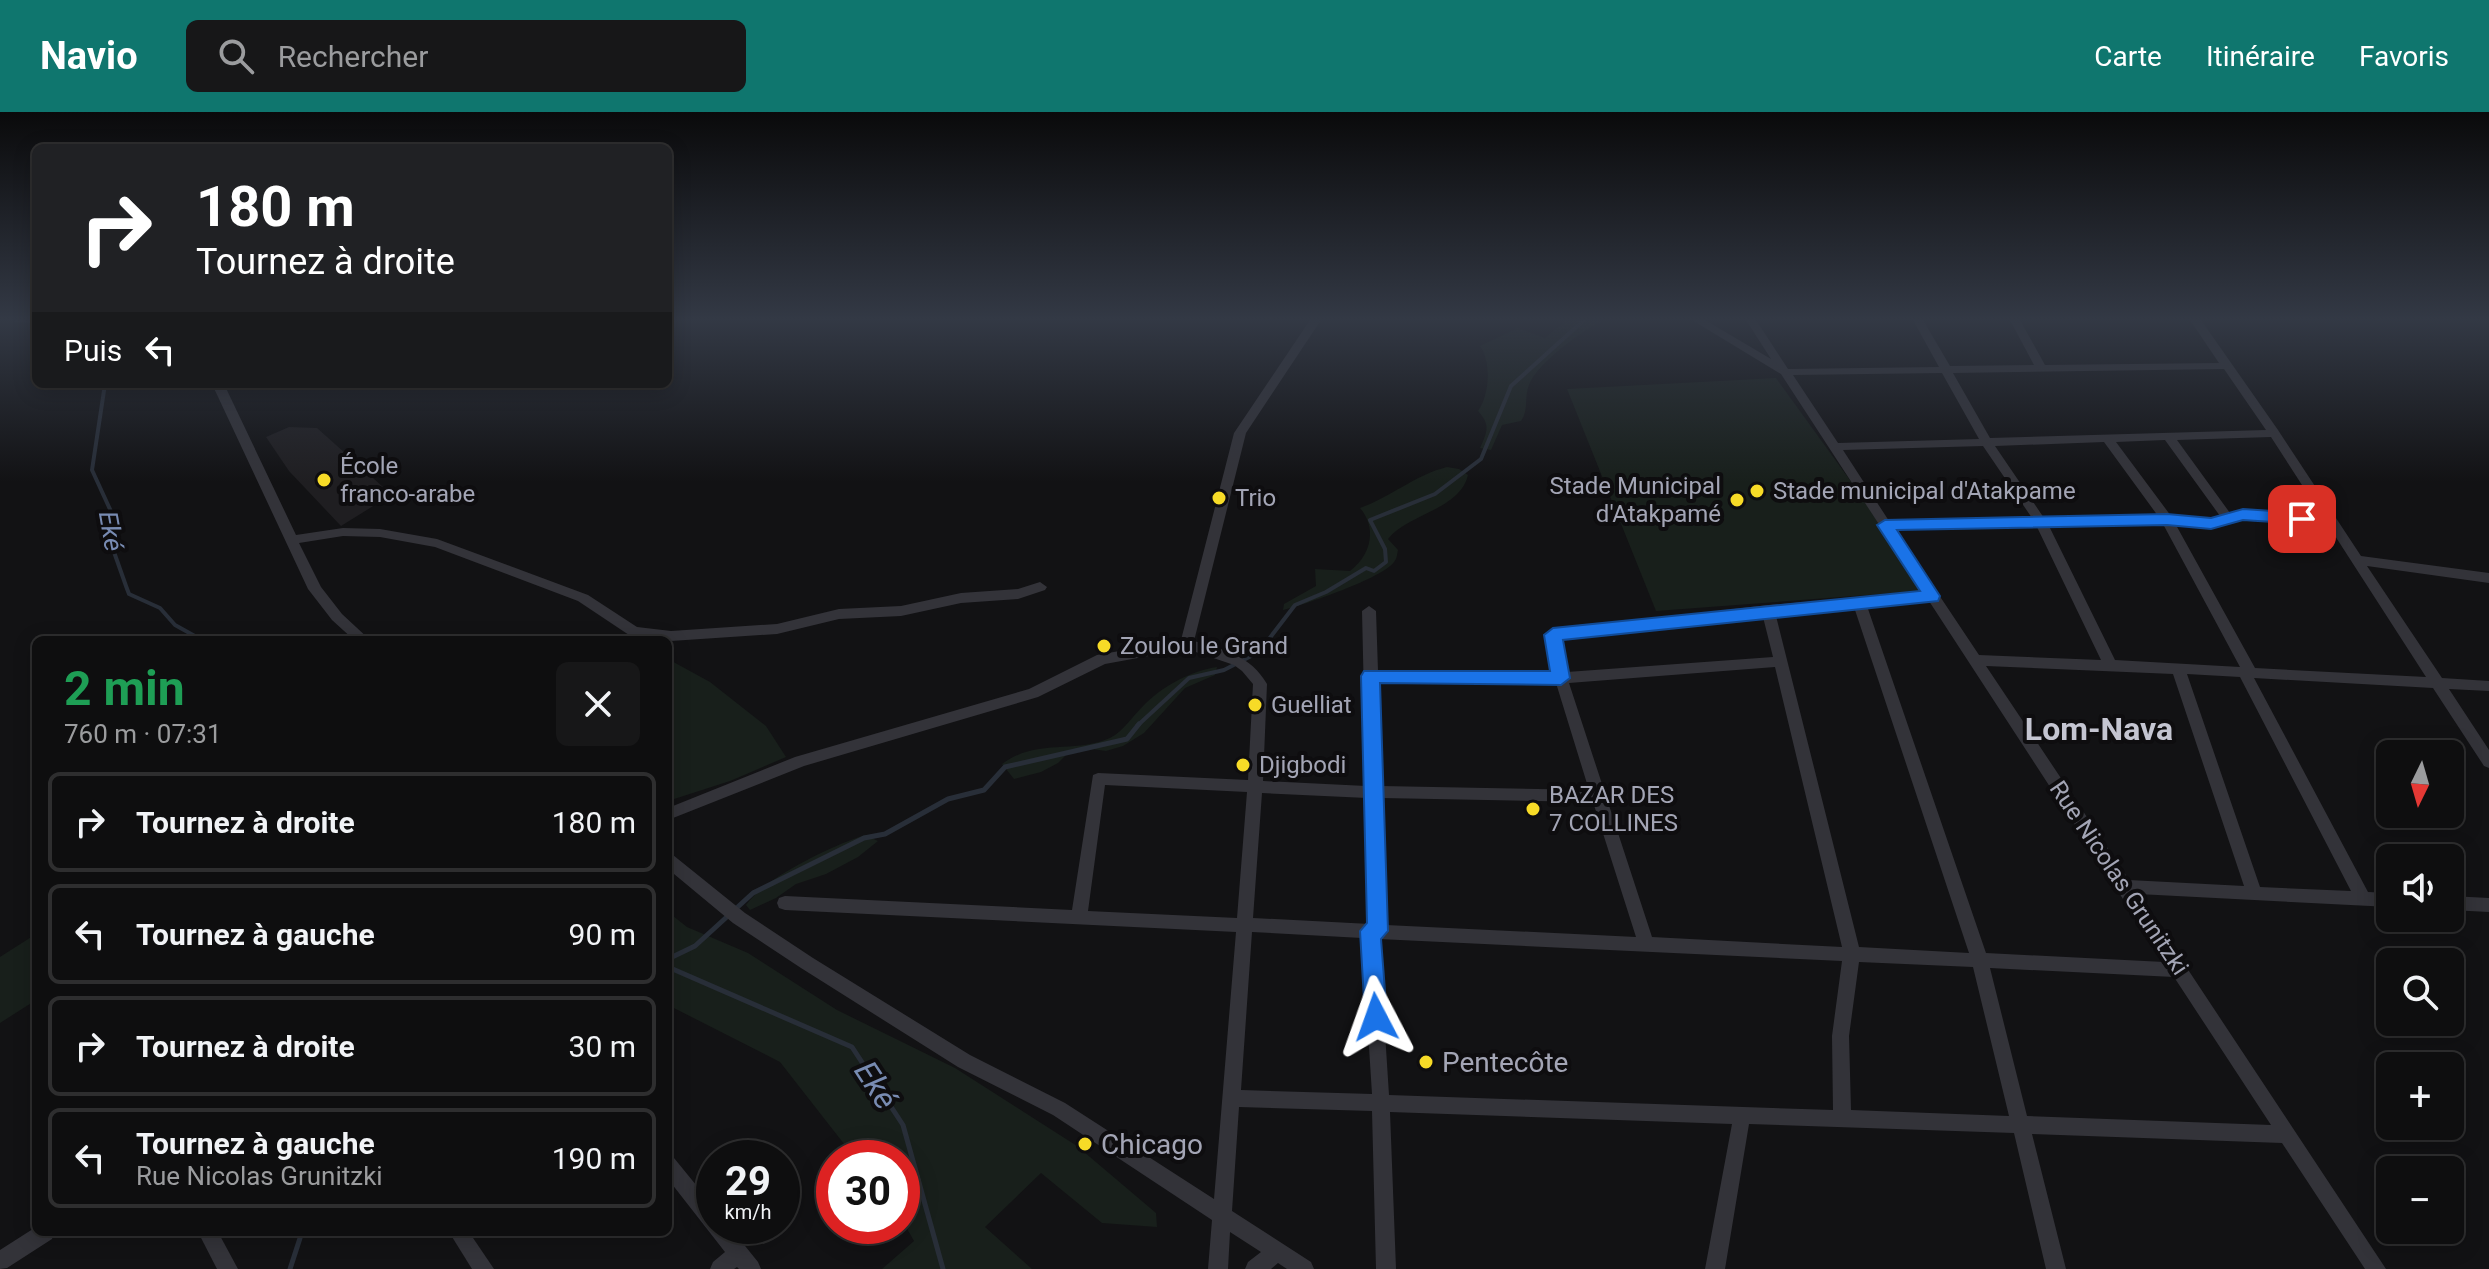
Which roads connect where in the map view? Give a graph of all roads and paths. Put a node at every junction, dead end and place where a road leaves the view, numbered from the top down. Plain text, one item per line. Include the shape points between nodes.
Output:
1 (1280, 374) edge
2 (1786, 374) edge
3 (1948, 374) edge
4 (2233, 374) edge
5 (220, 388) edge
6 (2274, 433) junction
7 (2167, 435) junction
8 (2106, 437) junction
9 (1986, 441) junction
10 (1834, 447) junction
11 (2228, 519) junction
12 (2167, 520) junction
13 (2332, 521) junction
14 (2042, 524) junction
15 (1885, 525) junction
16 (291, 541) junction
17 (2357, 560) junction
18 (2489, 578) edge
19 (1040, 587) dead end
20 (1932, 596) junction
21 (1859, 602) junction
22 (1768, 610) junction
23 (1369, 611) dead end
24 (358, 636) edge
25 (1187, 644) junction
26 (1974, 660) junction
27 (1781, 661) junction
28 (2110, 665) junction
29 (2178, 668) junction
30 (2247, 672) junction
31 (1370, 676) junction
32 (1561, 678) junction
33 (2434, 682) junction
34 (2489, 686) edge
35 (2489, 762) edge
36 (1255, 787) junction
37 (1372, 792) junction
38 (1596, 796) junction
39 (672, 812) edge
40 (672, 863) edge
41 (2125, 887) junction
42 (2254, 893) junction
43 (2363, 899) junction
44 (2376, 899) edge
45 (785, 903) dead end
46 (2464, 904) edge
47 (2489, 905) edge
48 (1079, 917) junction
49 (1244, 925) junction
50 (1374, 931) junction
51 (1646, 944) junction
52 (1852, 954) junction
53 (1980, 961) junction
54 (2180, 970) junction
55 (1233, 1098) junction
56 (1381, 1103) junction
57 (1742, 1115) junction
58 (1843, 1119) junction
59 (2021, 1125) junction
60 (2288, 1134) junction
61 (672, 1169) edge
62 (696, 1199) edge
63 (1220, 1216) junction
64 (39, 1236) edge
65 (209, 1236) edge
66 (461, 1236) edge
67 (731, 1244) edge
68 (1277, 1252) junction
69 (738, 1253) junction
70 (0, 1261) edge
71 (228, 1269) edge
72 (484, 1269) edge
73 (720, 1269) edge
74 (751, 1269) edge
75 (1218, 1269) edge
76 (1255, 1269) edge
77 (1304, 1269) edge
78 (1386, 1269) edge
79 (1715, 1269) edge
80 (2056, 1269) edge
81 (2376, 1269) edge

1 - 25 street via 1240,433
2 - 10 street, Rue Nicolas Grunitzki
3 - 9 street
4 - 6 street
5 - 16 street
6 - 7 street
6 - 13 street
7 - 8 street
7 - 11 street
8 - 9 street
8 - 12 street
9 - 10 street
9 - 14 street
10 - 15 street, Rue Nicolas Grunitzki
11 - 12 street
11 - 13 street via 2243,514
12 - 14 street
12 - 30 street
13 - 17 street
14 - 15 street
14 - 28 street
15 - 20 street, Rue Nicolas Grunitzki
16 - 19 street via 343,532 437,543 572,593 634,632 671,636 777,629 839,614 901,611
16 - 24 street via 315,589
17 - 18 street
17 - 33 street
20 - 21 street
20 - 26 street, Rue Nicolas Grunitzki
21 - 22 street
21 - 53 street
22 - 27 street
22 - 32 street via 1553,635
23 - 31 street
25 - 36 street via 1236,661 1260,684
25 - 39 street via 1102,659 1033,693 800,761
26 - 28 street
26 - 41 street, Rue Nicolas Grunitzki
27 - 32 street
27 - 52 street
28 - 29 street
29 - 30 street
29 - 42 street
30 - 33 street
30 - 43 street
31 - 32 street
31 - 37 street
32 - 38 street
33 - 34 street
33 - 35 street
36 - 37 street
36 - 48 street via 1098,779
36 - 49 street
37 - 38 street
37 - 50 street
38 - 51 street
40 - 63 street via 739,918 927,1039 1059,1109
41 - 42 street
41 - 54 street, Rue Nicolas Grunitzki
42 - 43 street
43 - 44 street
45 - 48 street
46 - 47 street
48 - 49 street
49 - 50 street
49 - 55 street
50 - 51 street
50 - 56 street
51 - 52 street
52 - 53 street
52 - 58 street via 1840,1008
53 - 54 street
53 - 59 street
54 - 60 street, Rue Nicolas Grunitzki
55 - 56 street
55 - 63 street
56 - 57 street
56 - 78 street
57 - 58 street
57 - 79 street
58 - 59 street
59 - 60 street
59 - 80 street
60 - 81 street, Rue Nicolas Grunitzki
61 - 62 street
63 - 68 street
63 - 75 street
64 - 70 street
65 - 71 street
66 - 72 street
67 - 69 street
68 - 76 street
68 - 77 street
69 - 73 street
69 - 74 street

